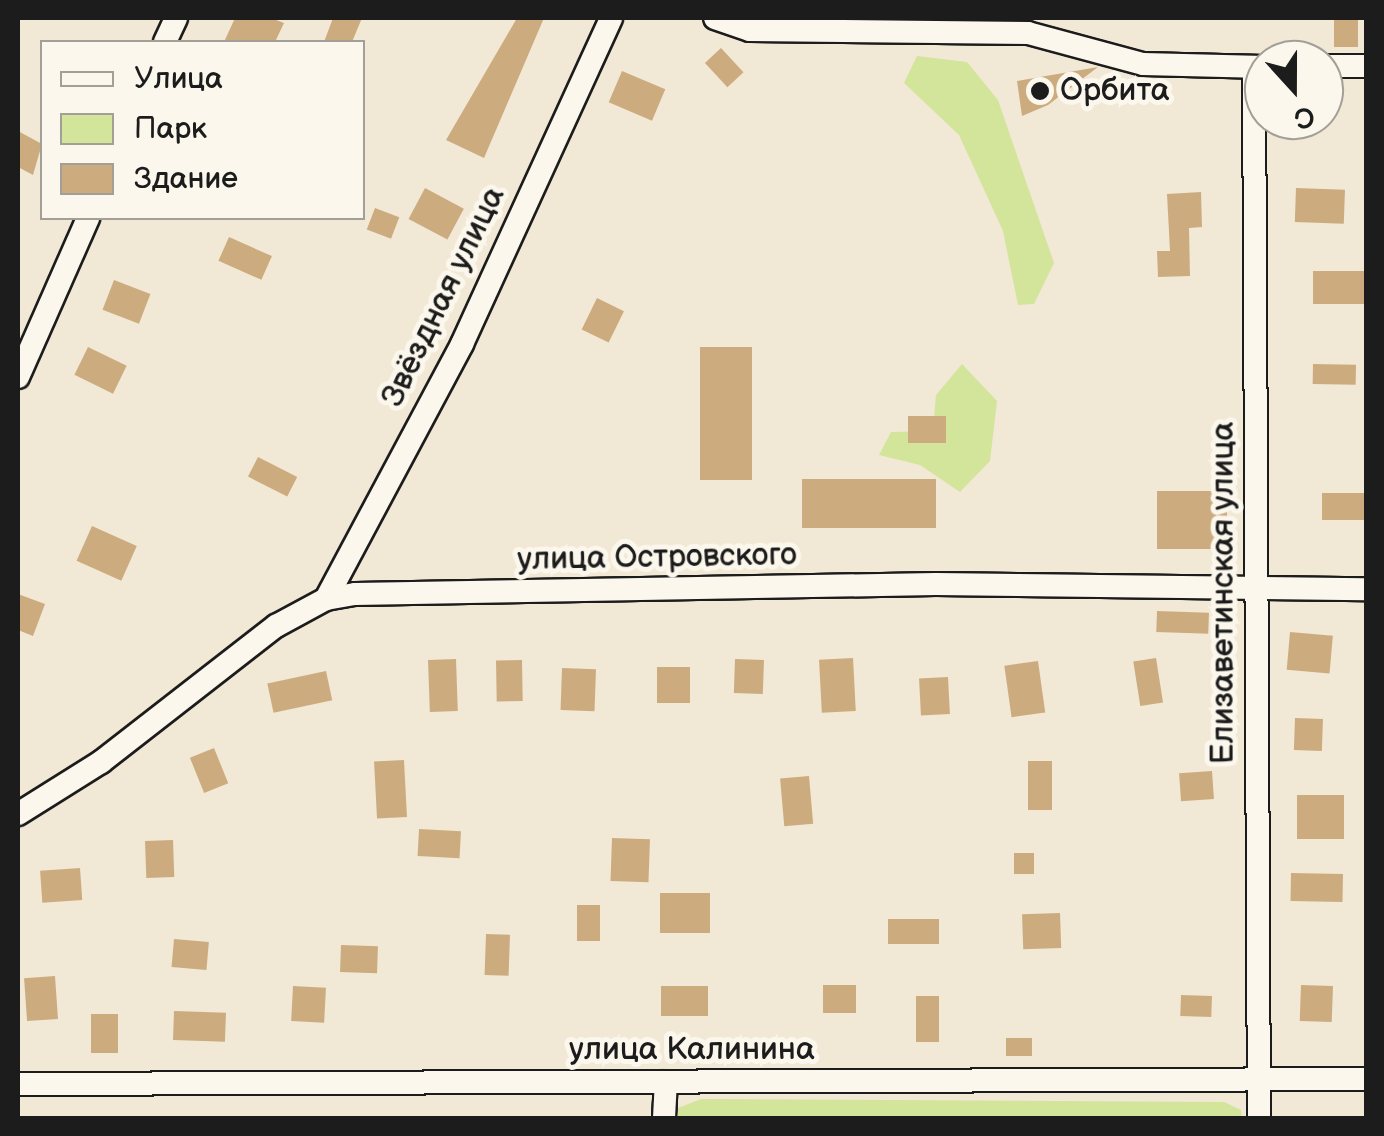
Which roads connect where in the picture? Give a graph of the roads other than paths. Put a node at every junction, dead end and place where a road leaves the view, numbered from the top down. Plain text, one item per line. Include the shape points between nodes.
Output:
1 (611, 18) edge
2 (715, 18) edge
3 (1244, 67) edge
4 (1259, 140) edge
5 (87, 220) edge
6 (18, 377) edge
7 (1366, 590) edge
8 (1257, 591) junction
9 (326, 599) junction
10 (18, 814) edge
11 (1366, 1078) edge
12 (1259, 1079) junction
13 (666, 1082) junction
14 (18, 1084) edge
15 (664, 1118) edge
16 (1260, 1118) edge

1 - 9 street, Звёздная улица via 462,344
2 - 3 street via 750,30 1028,33 1143,64
4 - 8 street, Елизаветинская улица
5 - 6 street
7 - 8 street, улица Островского
8 - 9 street, улица Островского via 936,584 629,594 383,592
8 - 12 street, Елизаветинская улица
9 - 10 street, улица Островского via 276,626 101,762
11 - 12 street, улица Калинина
12 - 13 street, улица Калинина
12 - 16 street, Елизаветинская улица
13 - 14 street, улица Калинина
13 - 15 street

